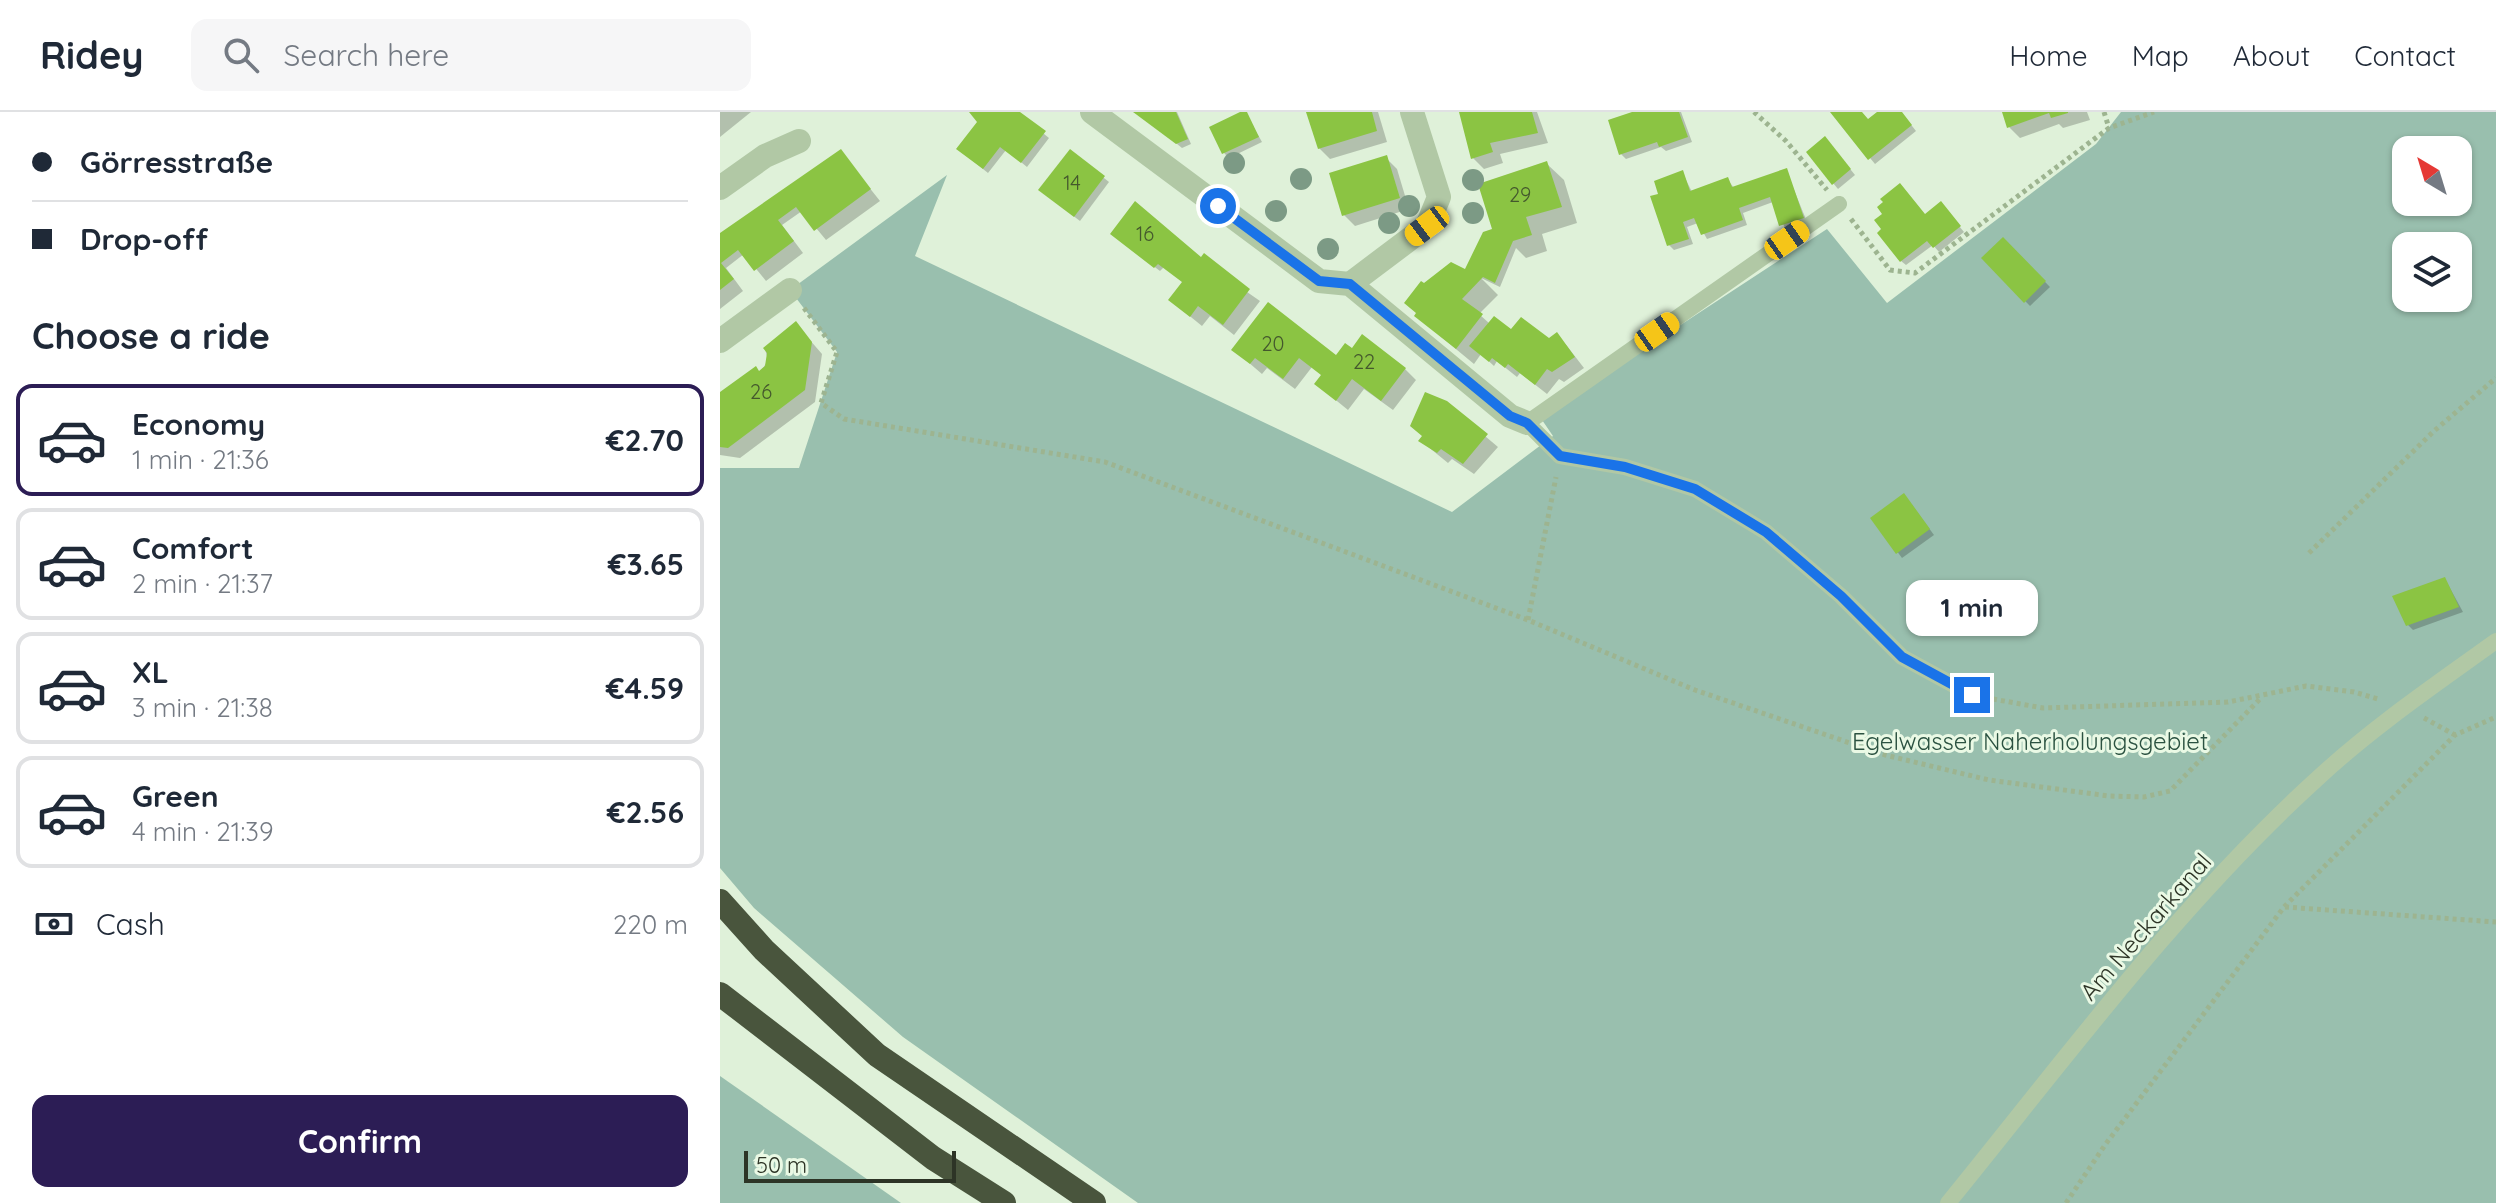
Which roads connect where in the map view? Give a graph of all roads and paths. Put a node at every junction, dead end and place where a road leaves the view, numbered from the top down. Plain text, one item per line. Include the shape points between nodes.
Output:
1 (1092, 112) edge
2 (1412, 112) edge
3 (1754, 112) edge
4 (2104, 112) edge
5 (2154, 112) edge
6 (2109, 128) junction
7 (799, 141) dead end
8 (720, 188) edge
9 (1839, 204) junction
10 (1350, 284) junction
11 (790, 290) joint
12 (720, 341) edge
13 (2496, 378) edge
14 (1527, 423) junction
15 (1560, 456) junction
16 (2309, 553) dead end
17 (1528, 620) junction
18 (2496, 641) edge
19 (1972, 695) joint
20 (2261, 698) junction
21 (2405, 707) junction
22 (2496, 717) edge
23 (2455, 735) junction
24 (720, 901) edge
25 (2284, 907) junction
26 (2496, 922) edge
27 (720, 994) edge
28 (1004, 1203) edge
29 (1094, 1203) edge
30 (1948, 1203) edge
31 (2066, 1203) edge

1 - 10 street via 1319,281
2 - 10 street via 1439,197 1427,226
3 - 9 path
4 - 6 path
5 - 6 path
6 - 9 path via 1915,273 1890,270
7 - 8 street via 765,156
9 - 14 lane
10 - 14 street via 1510,416
11 - 12 street
11 - 17 path via 837,352 821,403 844,419 1105,462
13 - 16 path
14 - 15 lane
15 - 17 path
15 - 19 lane via 1625,467 1695,489 1766,532 1902,657
17 - 20 path via 1695,690 1885,755 1989,780 2109,796 2170,791
18 - 21 lane, Am Neckarkanal
19 - 20 path via 2043,708
20 - 21 path via 2306,686 2354,692
21 - 23 path
21 - 30 lane, Am Neckarkanal via 2317,778 2245,849 2146,960
22 - 23 path
23 - 25 path
24 - 29 highway via 764,950 877,1055
25 - 26 path
25 - 31 path
27 - 28 highway via 933,1158

